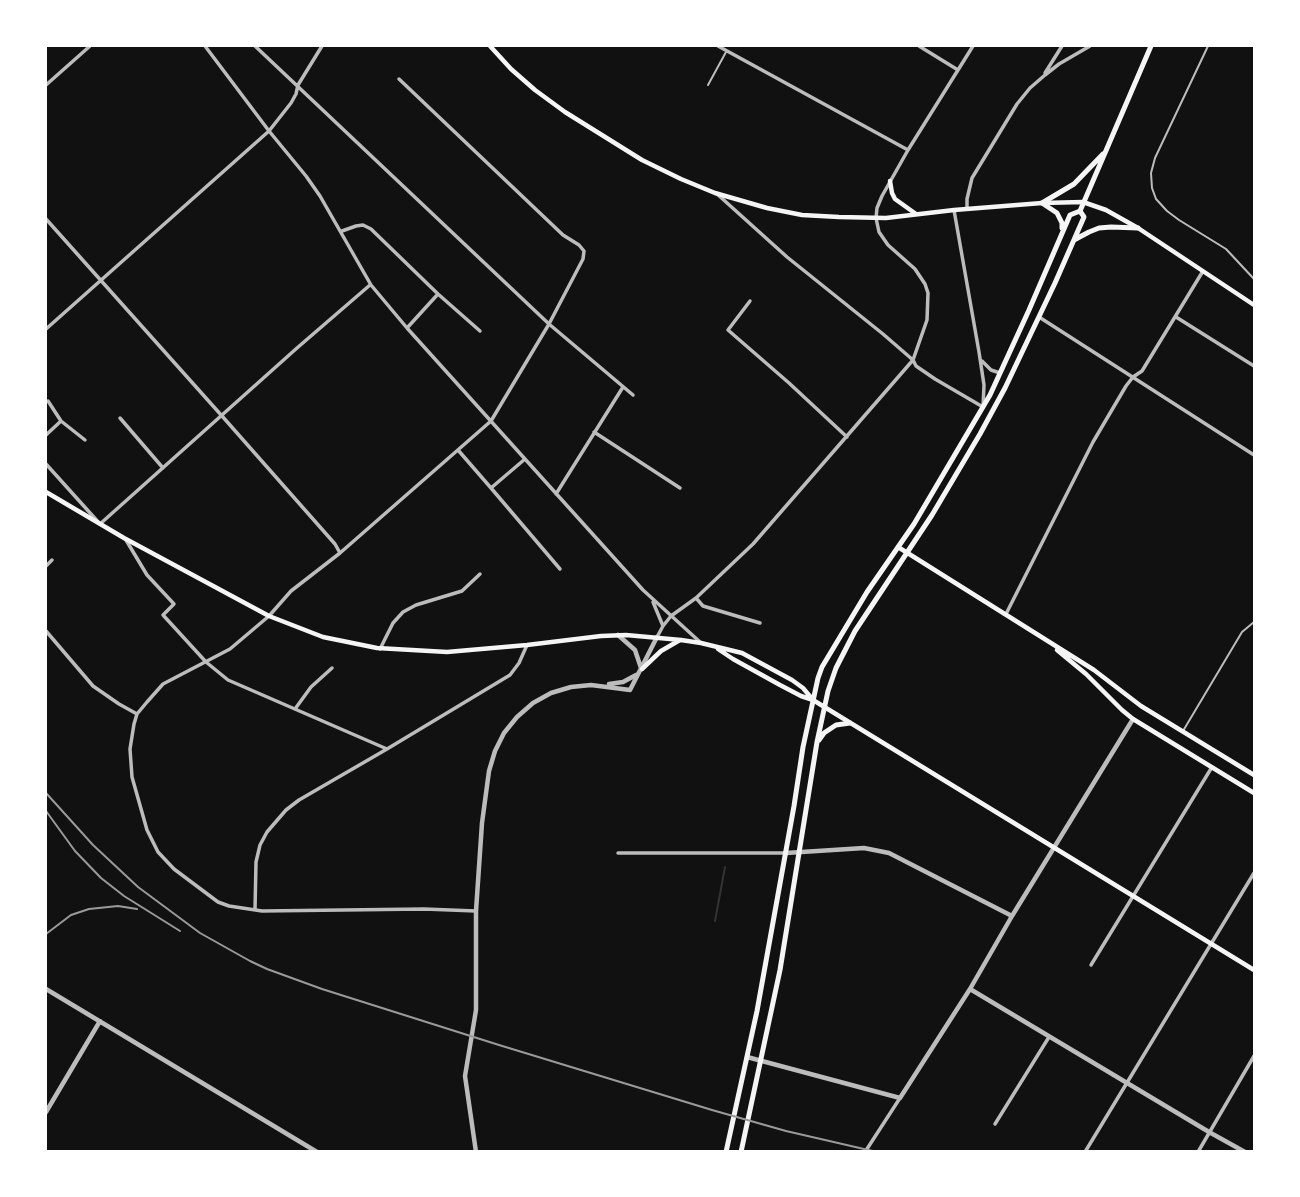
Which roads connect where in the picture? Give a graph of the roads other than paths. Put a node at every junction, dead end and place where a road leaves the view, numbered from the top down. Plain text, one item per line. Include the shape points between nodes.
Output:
1 (90, 46) edge
2 (205, 46) edge
3 (255, 46) edge
4 (322, 46) edge
5 (489, 46) edge
6 (718, 46) edge
7 (919, 46) edge
8 (973, 46) edge
9 (1062, 46) edge
10 (1090, 46) edge
11 (1151, 46) edge
12 (1209, 46) edge
13 (727, 51) junction
14 (958, 70) junction
15 (1045, 75) junction
16 (399, 79) dead end
17 (46, 85) edge
18 (298, 85) junction
19 (708, 85) dead end
20 (269, 131) junction
21 (908, 150) junction
22 (1105, 152) junction
23 (890, 181) junction
24 (715, 193) junction
25 (1083, 202) junction
26 (1042, 203) junction
27 (967, 209) junction
28 (954, 210) junction
29 (1080, 211) junction
30 (916, 214) junction
31 (876, 218) junction
32 (46, 219) edge
33 (1138, 228) junction
34 (341, 231) junction
35 (1061, 234) junction
36 (1074, 240) junction
37 (1203, 271) junction
38 (1255, 279) edge
39 (99, 280) junction
40 (371, 285) junction
41 (438, 294) junction
42 (750, 301) dead end
43 (1255, 305) edge
44 (1176, 316) junction
45 (1039, 317) junction
46 (549, 324) junction
47 (407, 328) junction
48 (46, 329) edge
49 (480, 331) dead end
50 (980, 359) junction
51 (913, 360) junction
52 (1255, 366) edge
53 (1000, 373) junction
54 (1133, 377) junction
55 (623, 387) junction
56 (633, 394) dead end
57 (48, 401) dead end
58 (983, 407) junction
59 (222, 416) junction
60 (120, 418) dead end
61 (61, 421) junction
62 (491, 421) junction
63 (594, 432) junction
64 (46, 435) edge
65 (847, 437) junction
66 (85, 440) dead end
67 (458, 450) junction
68 (1255, 454) edge
69 (525, 459) junction
70 (46, 464) edge
71 (163, 468) junction
72 (491, 488) junction
73 (680, 488) dead end
74 (46, 492) edge
75 (556, 494) junction
76 (100, 524) junction
77 (124, 538) junction
78 (898, 547) junction
79 (340, 553) junction
80 (907, 553) junction
81 (52, 560) dead end
82 (46, 566) edge
83 (560, 569) dead end
84 (480, 575) dead end
85 (696, 598) junction
86 (652, 600) junction
87 (1005, 615) junction
88 (269, 616) junction
89 (671, 617) junction
90 (1255, 622) edge
91 (760, 623) dead end
92 (663, 626) junction
93 (46, 631) edge
94 (618, 635) junction
95 (657, 637) junction
96 (1043, 638) junction
97 (681, 640) junction
98 (701, 643) junction
99 (527, 645) junction
100 (717, 648) junction
101 (380, 649) junction
102 (206, 662) junction
103 (332, 668) dead end
104 (642, 669) junction
105 (602, 685) junction
106 (813, 700) junction
107 (825, 707) junction
108 (295, 709) junction
109 (136, 714) junction
110 (1133, 719) junction
111 (850, 723) junction
112 (1182, 732) junction
113 (817, 742) junction
114 (387, 749) junction
115 (1212, 767) junction
116 (1255, 775) edge
117 (1255, 793) edge
118 (1054, 848) junction
119 (618, 853) dead end
120 (786, 853) junction
121 (800, 853) junction
122 (1255, 873) edge
123 (1133, 896) junction
124 (255, 910) junction
125 (476, 911) junction
126 (1012, 916) junction
127 (1212, 944) junction
128 (1091, 965) dead end
129 (1255, 970) edge
130 (978, 975) junction
131 (46, 989) edge
132 (970, 989) junction
133 (978, 994) junction
134 (100, 1021) junction
135 (1049, 1037) junction
136 (1255, 1056) edge
137 (747, 1057) junction
138 (761, 1061) junction
139 (1127, 1082) junction
140 (900, 1098) junction
141 (46, 1112) edge
142 (995, 1124) dead end
143 (1209, 1132) junction
144 (317, 1152) edge
145 (476, 1152) edge
146 (726, 1152) edge
147 (741, 1152) edge
148 (865, 1152) edge
149 (1085, 1152) edge
150 (1198, 1152) edge
151 (1245, 1152) edge

1 - 17 street
2 - 20 street
3 - 18 street
4 - 18 street
5 - 24 main road via 535,90 565,111 642,160
6 - 13 street
7 - 14 street
8 - 14 street
9 - 15 street
10 - 15 street
11 - 22 main road
12 - 38 lane via 1155,158 1152,188 1167,211 1226,249
13 - 19 lane
13 - 21 street
14 - 21 street
15 - 27 street via 1017,104 972,177
16 - 46 street via 584,251
18 - 20 street via 291,103
18 - 46 street
20 - 34 street via 306,176
20 - 39 street
21 - 23 street
22 - 25 main road
22 - 26 main road via 1074,184
23 - 30 main road via 895,199
23 - 31 street
24 - 31 main road via 802,215
24 - 51 street
25 - 26 main road
25 - 29 main road
25 - 33 main road
26 - 27 main road
26 - 35 main road via 1060,218
27 - 28 main road
28 - 30 main road
28 - 50 street
29 - 35 main road via 1070,215
29 - 36 main road via 1084,217
30 - 31 main road
31 - 51 street via 888,245 915,269 928,293 927,320
32 - 39 street
33 - 36 main road via 1099,228
33 - 37 main road
34 - 40 street
34 - 41 street via 363,225 371,229
35 - 53 main road
36 - 45 main road
37 - 43 main road
37 - 44 street
39 - 48 street
39 - 59 street
40 - 47 street
40 - 59 street
41 - 47 street
41 - 49 street
42 - 65 street via 728,330
44 - 52 street
44 - 54 street via 1142,371
45 - 54 street
45 - 80 main road via 980,434
46 - 55 street
46 - 62 street
47 - 62 street
50 - 53 street
50 - 58 street
51 - 58 street via 935,379
51 - 65 street
53 - 58 main road
54 - 68 street
54 - 87 street via 1093,442
55 - 56 street
55 - 63 street
57 - 61 street
58 - 78 main road
59 - 71 street
59 - 79 street
60 - 71 street
61 - 64 street
61 - 66 street
62 - 67 street
62 - 69 street
63 - 73 street
63 - 75 street
65 - 85 street via 752,544
67 - 72 street
67 - 79 street
69 - 72 street
69 - 75 street
70 - 76 street
71 - 76 street
72 - 83 street
74 - 76 main road
75 - 86 street
76 - 77 main road
77 - 88 main road
77 - 102 street via 147,575 174,604 163,615
78 - 80 main road
78 - 106 main road via 822,667
79 - 88 street via 291,591
80 - 87 main road
80 - 107 main road via 842,655
81 - 82 street
84 - 101 street via 462,591 402,612
85 - 89 street
85 - 91 street via 703,606
86 - 89 street
86 - 92 street
87 - 96 main road
88 - 101 main road via 323,637
88 - 102 street via 230,649
89 - 92 street
89 - 98 street
90 - 112 lane via 1242,632
92 - 95 street
93 - 109 street via 93,686
94 - 95 main road
94 - 99 main road
94 - 104 street via 635,650
95 - 97 main road
95 - 104 street
96 - 110 main road
96 - 112 main road
97 - 98 main road
97 - 104 main road
98 - 100 main road
99 - 101 main road via 446,652
99 - 114 street via 510,675
100 - 106 main road
100 - 106 main road via 742,653 770,668 803,688
102 - 108 street via 228,680
102 - 109 street via 163,684
103 - 108 street
104 - 105 street via 629,680
104 - 105 street via 630,690
105 - 125 street via 571,687 542,698 517,717 499,742 489,771
106 - 107 main road
106 - 120 main road
107 - 111 main road
107 - 113 main road
108 - 114 street
109 - 124 street via 130,749 132,777 158,852 209,897
110 - 115 main road
110 - 118 street
111 - 113 main road via 830,728
111 - 118 main road
112 - 116 main road
113 - 121 main road
114 - 124 street via 299,800 277,819 260,845
115 - 117 main road
115 - 123 street
118 - 123 main road
118 - 126 street
119 - 120 street
120 - 121 street
120 - 137 main road
121 - 126 street via 864,848 889,853
121 - 138 main road
122 - 127 street
123 - 127 main road
123 - 128 street
124 - 125 street
125 - 145 street via 476,1010 465,1076
126 - 130 street
127 - 129 main road
127 - 139 street
130 - 132 street
130 - 133 street
131 - 134 street
132 - 133 street
132 - 140 street
133 - 135 street
134 - 141 street
134 - 144 street
135 - 139 street
135 - 142 street
136 - 143 street
137 - 138 street
137 - 146 main road
138 - 140 street
138 - 147 main road
139 - 143 street
139 - 149 street
140 - 148 street
143 - 150 street
143 - 151 street

